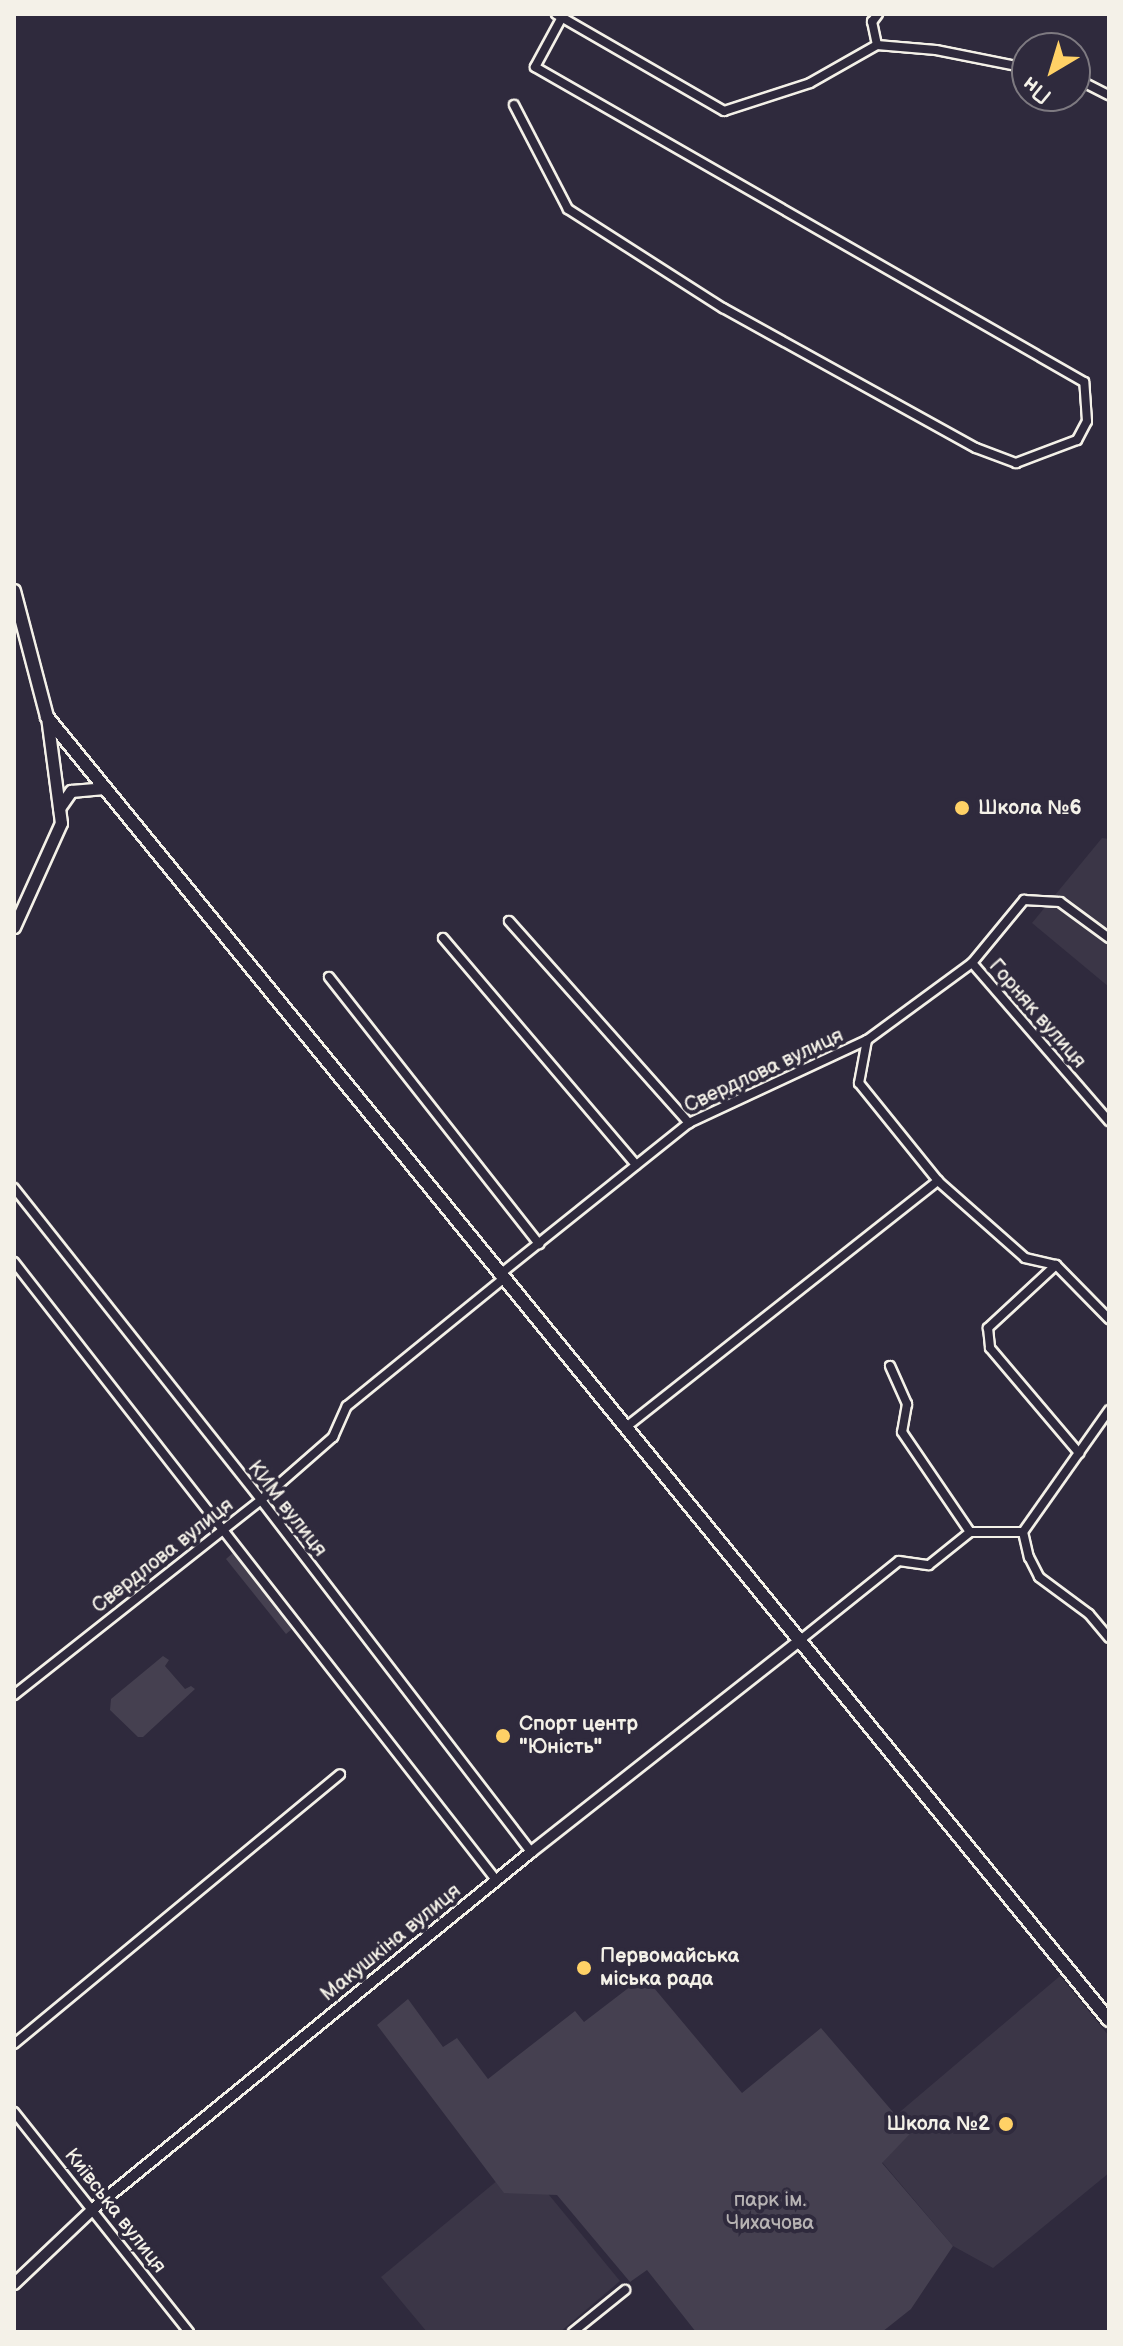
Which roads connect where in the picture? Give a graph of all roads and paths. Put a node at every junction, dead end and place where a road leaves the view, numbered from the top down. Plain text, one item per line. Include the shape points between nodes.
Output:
1 (878, 14) edge
2 (559, 16) edge
3 (877, 45) junction
4 (1011, 65) edge
5 (1091, 84) edge
6 (1109, 95) edge
7 (514, 105) dead end
8 (14, 591) edge
9 (47, 717) junction
10 (104, 788) junction
11 (59, 808) junction
12 (509, 921) dead end
13 (14, 927) edge
14 (443, 938) dead end
15 (1109, 938) edge
16 (972, 963) junction
17 (329, 977) dead end
18 (867, 1040) junction
19 (1109, 1121) edge
20 (689, 1123) junction
21 (636, 1165) junction
22 (938, 1181) junction
23 (14, 1188) edge
24 (539, 1244) junction
25 (14, 1262) edge
26 (1056, 1265) junction
27 (501, 1277) junction
28 (1109, 1319) edge
29 (890, 1366) dead end
30 (1109, 1410) edge
31 (625, 1428) junction
32 (1079, 1453) junction
33 (261, 1500) junction
34 (225, 1529) junction
35 (970, 1532) junction
36 (1023, 1532) junction
37 (1109, 1638) edge
38 (799, 1641) junction
39 (14, 1695) edge
40 (340, 1774) dead end
41 (531, 1852) junction
42 (497, 1881) junction
43 (1109, 2020) edge
44 (14, 2044) edge
45 (14, 2112) edge
46 (94, 2208) junction
47 (14, 2284) edge
48 (625, 2290) dead end
49 (189, 2332) edge
50 (573, 2332) edge

1 - 3 street via 872,22
2 - 3 street via 724,111 810,83
2 - 7 street via 535,67 1084,382 1087,421 1077,440 1016,463 976,448 723,308 568,209
3 - 4 street
5 - 6 street
8 - 9 main road
9 - 10 main road
9 - 11 main road
10 - 11 main road via 71,791
10 - 27 main road
11 - 13 main road via 61,823
12 - 20 street
14 - 21 street
15 - 16 street, Свердлова вулиця via 1060,902 1024,900
16 - 18 street, Свердлова вулиця
16 - 19 street, Горняк вулиця
17 - 24 street
18 - 20 street, Свердлова вулиця
18 - 22 street via 859,1083
20 - 21 street, Свердлова вулиця
21 - 24 street, Свердлова вулиця
22 - 26 street via 1025,1258
22 - 31 street
23 - 33 street, КИМ вулиця
24 - 27 street, Свердлова вулиця
25 - 34 street
26 - 28 street
26 - 32 street via 988,1328 990,1348
27 - 31 main road
27 - 33 street, Свердлова вулиця via 347,1406 333,1437
29 - 35 street via 907,1404 902,1432
30 - 32 street
31 - 38 main road
32 - 36 street
33 - 34 street, Свердлова вулиця
33 - 41 street, КИМ вулиця
34 - 39 street, Свердлова вулиця
34 - 42 street
35 - 36 street
35 - 38 street via 929,1565 899,1561
36 - 37 street via 1039,1577 1089,1614
38 - 41 street, Макушкіна вулиця
38 - 43 main road
40 - 44 street
41 - 42 street, Макушкіна вулиця
42 - 46 street, Макушкіна вулиця
45 - 46 street, Київська вулиця
46 - 47 street, Макушкіна вулиця
46 - 49 street, Київська вулиця
48 - 50 street

